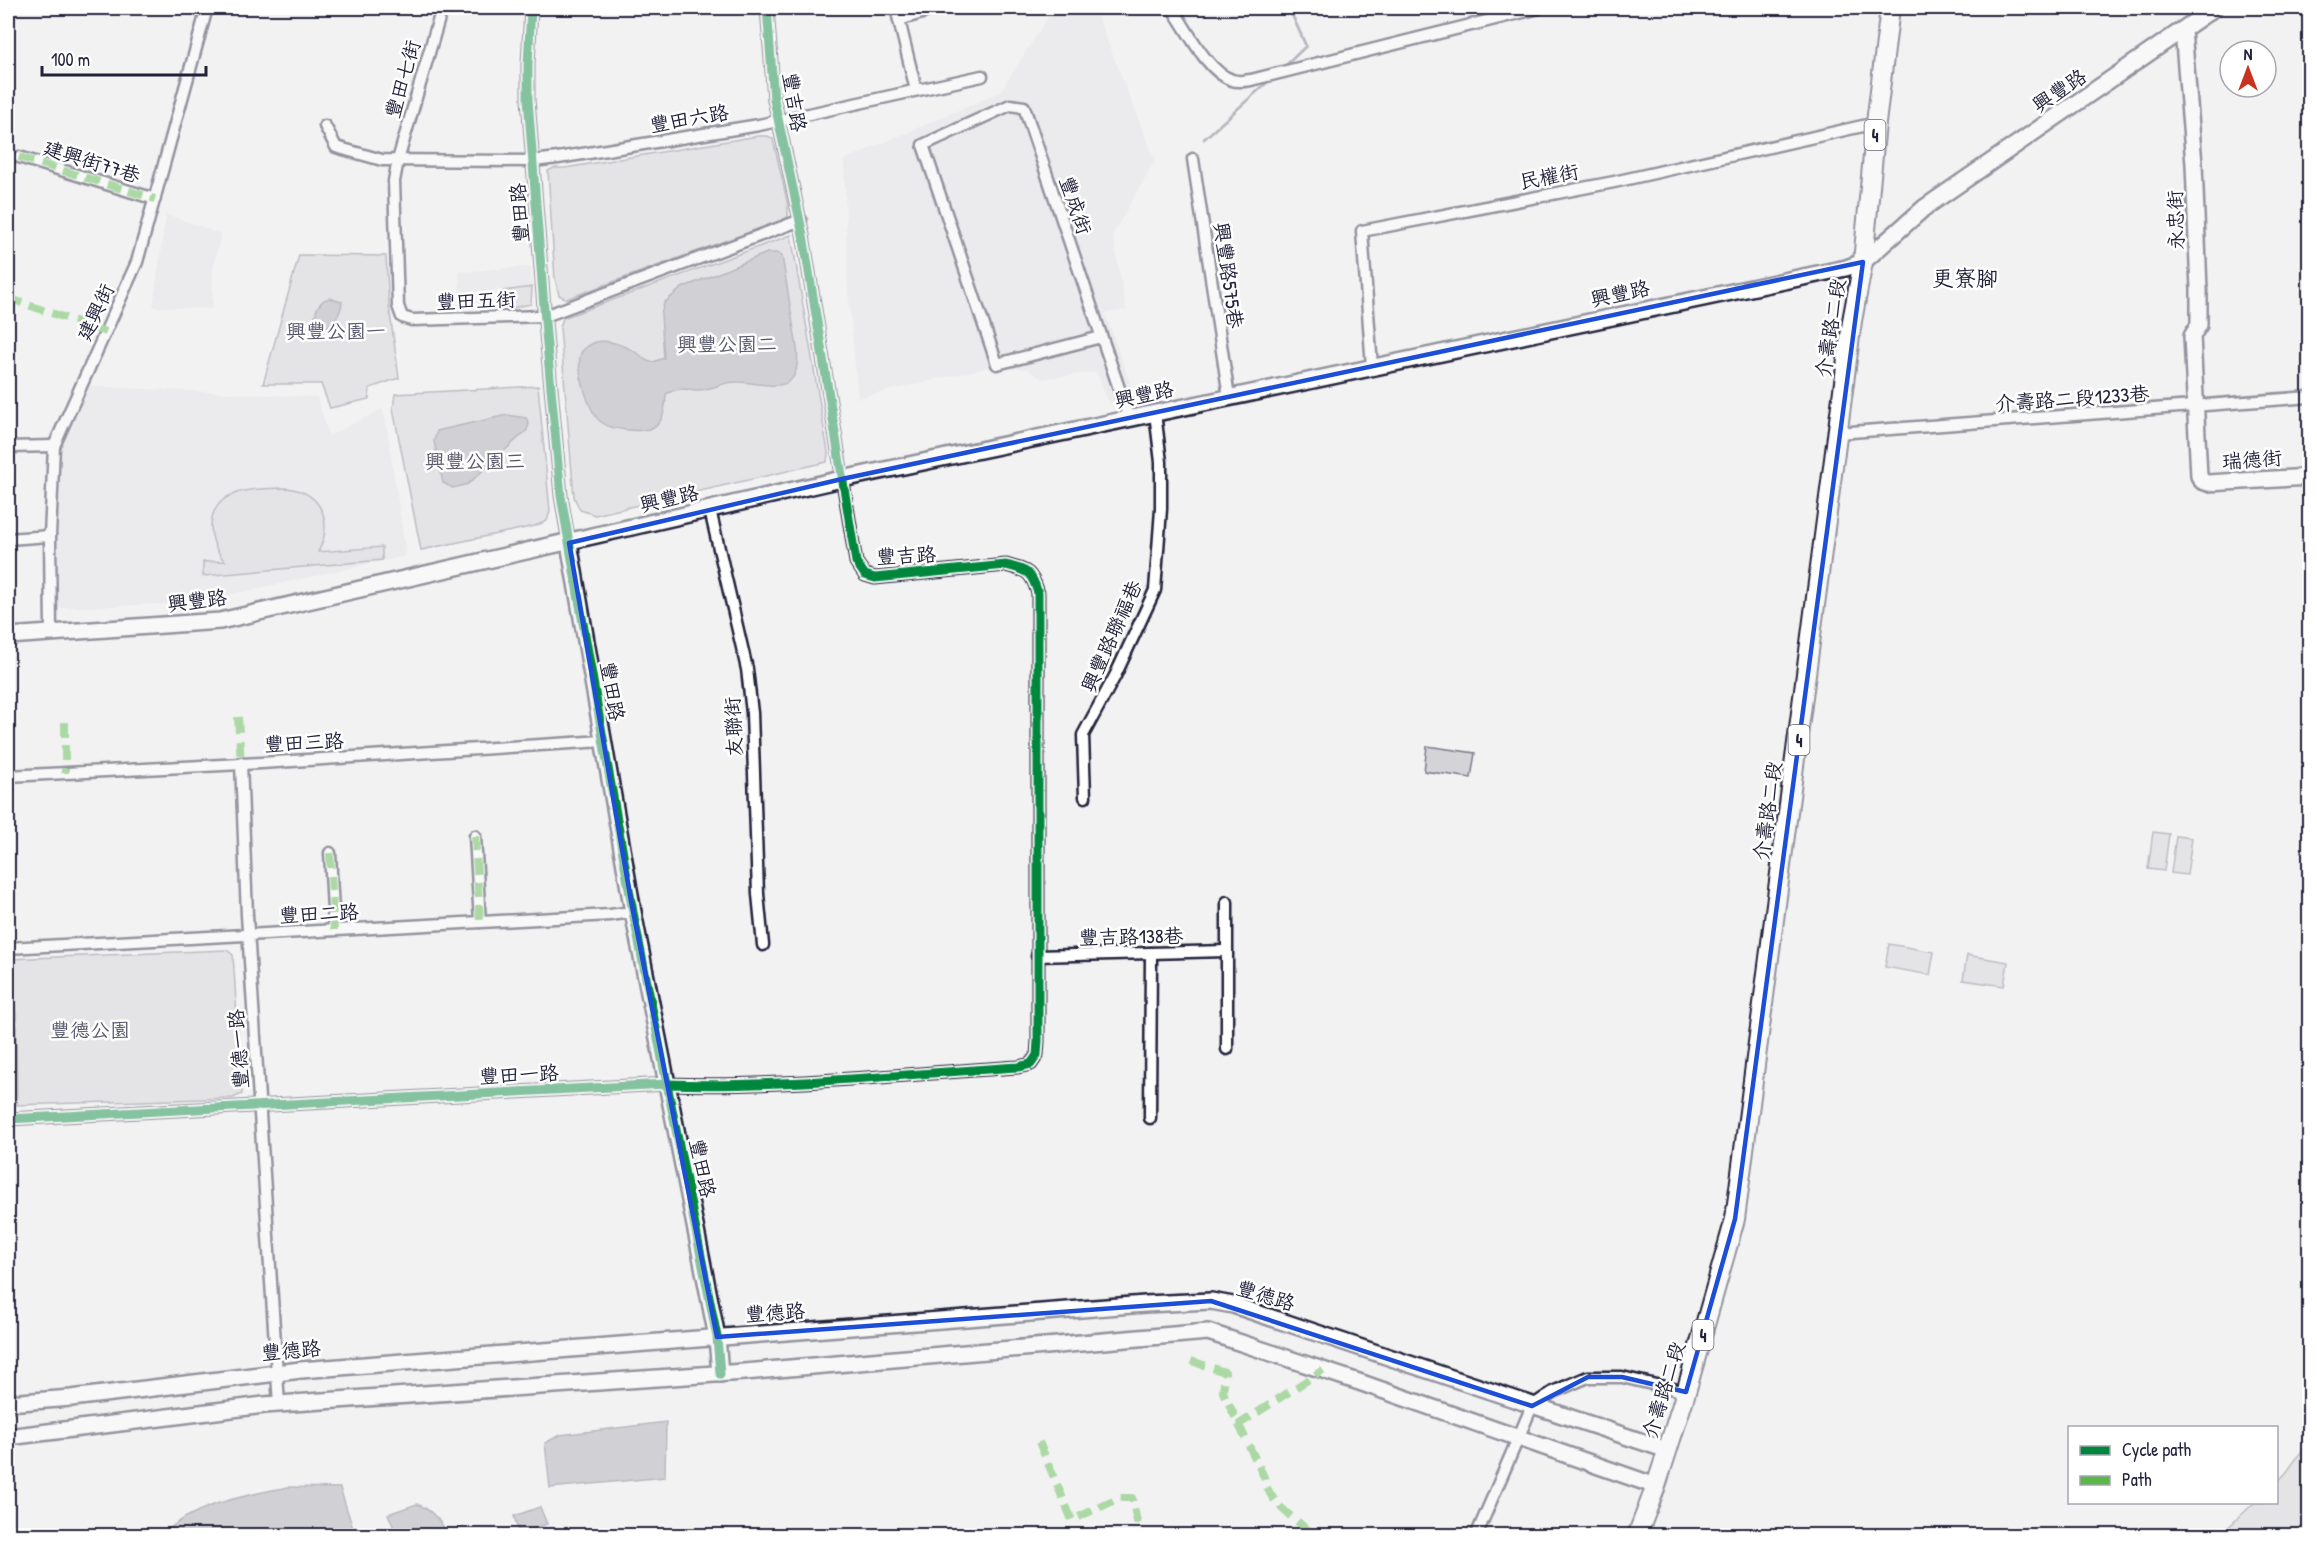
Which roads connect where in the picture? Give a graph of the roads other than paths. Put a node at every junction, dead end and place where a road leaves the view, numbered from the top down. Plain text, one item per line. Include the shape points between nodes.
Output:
1 (207, 8) edge
2 (442, 8) edge
3 (531, 8) edge
4 (767, 8) edge
5 (896, 8) edge
6 (938, 8) edge
7 (1172, 8) edge
8 (1539, 8) edge
9 (1890, 8) edge
10 (2214, 8) edge
11 (899, 20) junction
12 (2183, 30) junction
13 (982, 76) dead end
14 (916, 90) junction
15 (778, 120) junction
16 (1876, 123) junction
17 (324, 126) dead end
18 (19, 157) dead end
19 (1193, 159) dead end
20 (398, 160) junction
21 (533, 161) junction
22 (155, 199) junction
23 (801, 220) junction
24 (1863, 262) junction
25 (544, 316) junction
26 (1101, 337) junction
27 (1372, 367) junction
28 (1229, 397) junction
29 (2310, 397) edge
30 (2196, 406) junction
31 (1155, 413) junction
32 (1129, 418) junction
33 (1838, 433) junction
34 (54, 446) junction
35 (8, 447) edge
36 (2310, 477) edge
37 (842, 479) junction
38 (710, 510) junction
39 (50, 536) junction
40 (8, 539) edge
41 (569, 543) junction
42 (51, 633) junction
43 (8, 636) edge
44 (603, 741) junction
45 (241, 763) junction
46 (8, 776) edge
47 (1085, 797) dead end
48 (475, 836) dead end
49 (330, 854) dead end
50 (1227, 902) dead end
51 (633, 912) junction
52 (480, 922) junction
53 (334, 930) junction
54 (248, 934) junction
55 (763, 945) dead end
56 (8, 948) edge
57 (1226, 951) junction
58 (1151, 953) junction
59 (1037, 956) junction
60 (1227, 1049) dead end
61 (1031, 1064) joint
62 (667, 1084) junction
63 (259, 1106) junction
64 (1150, 1118) dead end
65 (8, 1119) edge
66 (717, 1337) junction
67 (277, 1372) junction
68 (720, 1374) junction
69 (1686, 1392) junction
70 (8, 1403) edge
71 (279, 1404) junction
72 (1532, 1406) junction
73 (8, 1437) edge
74 (1519, 1438) junction
75 (1667, 1450) junction
76 (1656, 1486) junction
77 (1476, 1536) edge
78 (1637, 1536) edge

1 - 22 street, 建興街
2 - 20 street, 豐田七街
3 - 21 street, 豐田路 via 528,64
4 - 15 street, 豐吉路
5 - 11 street
6 - 11 street
7 - 8 street via 1206,59 1233,81 1272,75
9 - 16 main road, 介壽路二段 / 4
10 - 12 main road, 興豐路
11 - 14 street
12 - 24 main road, 興豐路 via 1924,208
12 - 30 main road, 永忠街 via 2199,290 2199,325 2192,336
13 - 14 street, 豐田六路
14 - 15 street, 豐田六路
15 - 21 street, 豐田六路
15 - 23 street, 豐吉路
16 - 24 main road, 介壽路二段 / 4
16 - 27 street, 民權街 via 1614,182 1362,231
17 - 20 street, 豐田六路 via 336,147 382,160
18 - 22 street, 建興街77巷
19 - 28 street, 興豐路575巷
20 - 21 street, 豐田六路
20 - 25 street, 豐田五街 via 394,192 398,306 402,317 412,320
21 - 25 street, 豐田路
22 - 34 street, 建興街 via 137,262
23 - 25 street, 豐田五街
23 - 37 street, 豐吉路
24 - 27 main road, 興豐路
24 - 33 main road, 介壽路二段 / 4
25 - 41 street, 豐田路
26 - 26 street, 豐成街 via 1024,107 1010,105 923,145 997,364
26 - 32 street, 豐成街
27 - 28 main road, 興豐路
28 - 31 main road, 興豐路
29 - 30 street, 介壽路二段1233巷
30 - 33 street, 介壽路二段1233巷
30 - 36 main road, 瑞德街 via 2202,481
31 - 32 main road, 興豐路
31 - 47 street, 興豐路聯福巷 via 1161,462 1155,590 1083,735
32 - 37 main road, 興豐路
33 - 69 main road, 介壽路二段 / 4 via 1735,1219
34 - 35 street
34 - 39 street, 建興街
37 - 38 main road, 興豐路
37 - 59 street, 豐吉路 via 856,562 865,575 875,578 1006,565 1033,576 1038,593
38 - 41 main road, 興豐路
38 - 55 street, 友聯街 via 747,669
39 - 40 street
39 - 42 street, 建興街
41 - 42 main road, 興豐路 via 220,621
41 - 44 main road, 豐田路
42 - 43 main road, 興豐路
44 - 45 street, 豐田三路
44 - 51 main road, 豐田路
45 - 46 street, 豐田三路
45 - 54 street, 豐德一路
48 - 52 street
49 - 53 street
50 - 57 street
51 - 52 street, 豐田二路
51 - 62 main road, 豐田路
52 - 53 street, 豐田二路
53 - 54 street, 豐田二路
54 - 56 street, 豐田二路
54 - 63 street, 豐德一路
57 - 58 street, 豐吉路138巷
57 - 60 street
58 - 59 street, 豐吉路138巷
58 - 64 street
59 - 61 street, 豐吉路 via 1038,1041 1037,1055
61 - 62 street, 豐田一路 via 867,1079
62 - 63 street, 豐田一路
62 - 66 main road, 豐田路
63 - 65 street, 豐田一路
63 - 67 street, 豐德一路
66 - 67 main road, 豐德路
66 - 68 main road, 豐田路
66 - 72 main road, 豐德路 via 1211,1301 1233,1305
67 - 70 main road, 豐德路
67 - 71 street, 豐德一路
68 - 71 main road
68 - 74 main road via 1208,1332
69 - 72 street via 1622,1377 1588,1377
69 - 75 main road, 介壽路二段 / 4
71 - 73 main road
72 - 74 street
72 - 75 main road, 豐德路
74 - 76 main road
74 - 77 street
75 - 76 main road, 介壽路二段 / 4
76 - 78 main road, 介壽路二段 / 4

